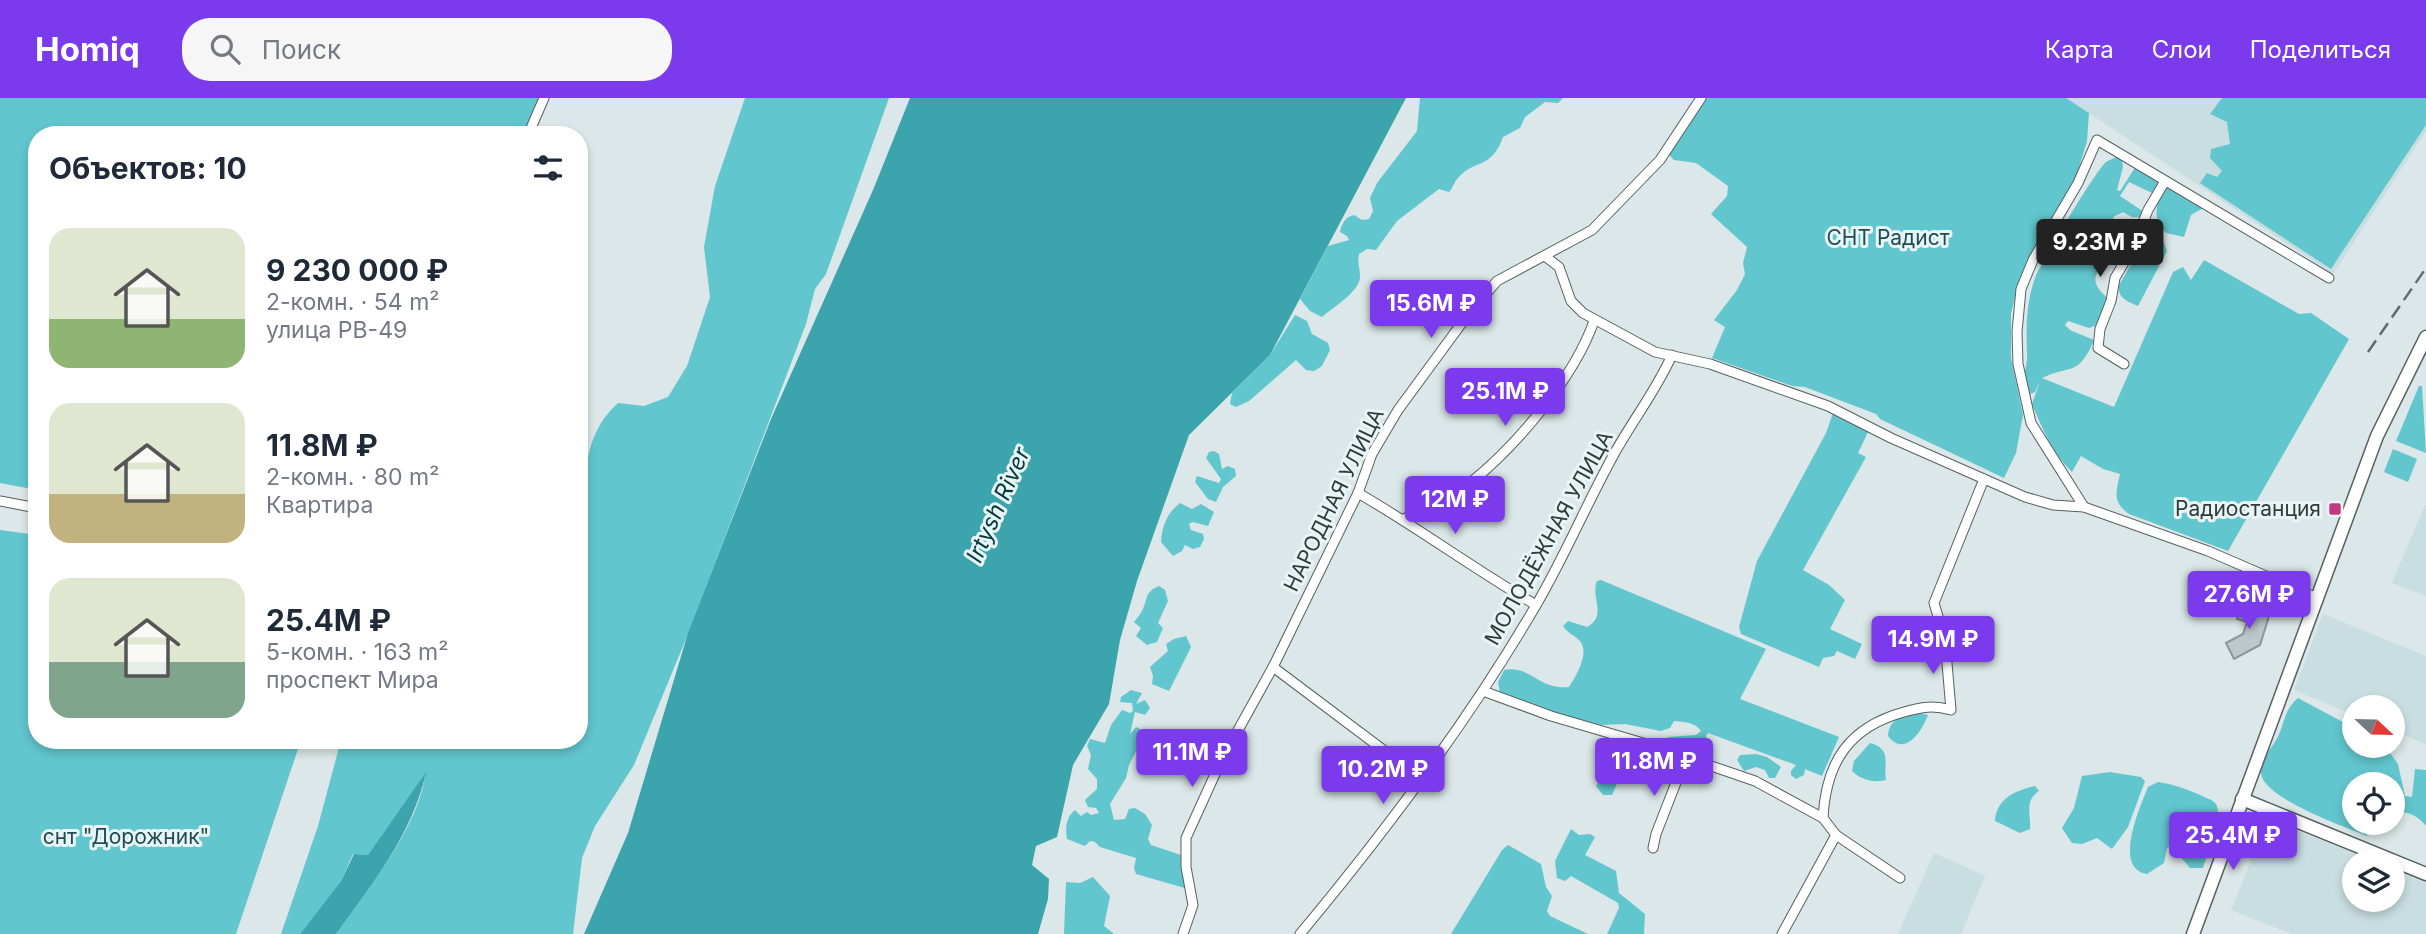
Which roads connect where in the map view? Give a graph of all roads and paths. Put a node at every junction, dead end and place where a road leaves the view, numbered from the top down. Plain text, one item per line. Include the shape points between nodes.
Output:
1 (544, 98) edge
2 (1701, 98) edge
3 (532, 126) edge
4 (2165, 181) junction
5 (1546, 257) junction
6 (2329, 278) dead end
7 (1594, 321) junction
8 (2426, 337) edge
9 (1672, 355) junction
10 (2124, 365) dead end
11 (1984, 479) junction
12 (1359, 493) junction
13 (0, 501) edge
14 (28, 506) edge
15 (2084, 507) junction
16 (1404, 519) junction
17 (2317, 598) junction
18 (1536, 604) junction
19 (1273, 667) junction
20 (1483, 691) junction
21 (1686, 757) junction
22 (1422, 779) junction
23 (2242, 799) junction
24 (1823, 818) junction
25 (1836, 835) junction
26 (1653, 848) dead end
27 (2426, 874) edge
28 (1900, 878) dead end
29 (1182, 934) edge
30 (1300, 934) edge
31 (1782, 934) edge
32 (2193, 934) edge

1 - 3 street
2 - 5 street, НАРОДНАЯ УЛИЦА via 1660,160 1592,230
4 - 6 street
4 - 10 street via 2115,278 2100,329 2098,348
4 - 15 street via 2097,140 2021,289 2018,364 2026,406 2031,423
5 - 7 street via 1559,267 1571,301
5 - 12 street, НАРОДНАЯ УЛИЦА via 1497,281 1466,316 1398,410 1372,454
7 - 9 street via 1655,352
7 - 16 street via 1574,365 1523,430 1471,482
8 - 17 street via 2377,436
9 - 11 street via 1828,406
9 - 18 street, МОЛОДЁЖНАЯ УЛИЦА
11 - 15 street via 2053,505
11 - 24 street via 1934,603 1945,640 1951,710 1933,705 1866,726 1840,754 1830,774
12 - 16 street
12 - 19 street, НАРОДНАЯ УЛИЦА
13 - 14 street
15 - 17 street via 2208,551
16 - 18 street
17 - 23 street
18 - 20 street, МОЛОДЁЖНАЯ УЛИЦА
19 - 22 street
19 - 29 street, НАРОДНАЯ УЛИЦА via 1221,761 1186,838 1192,905
20 - 21 street
20 - 22 street, МОЛОДЁЖНАЯ УЛИЦА
21 - 24 street via 1755,781
21 - 26 street
22 - 30 street, МОЛОДЁЖНАЯ УЛИЦА
23 - 27 street
23 - 32 street
24 - 25 street
25 - 28 street
25 - 31 street

